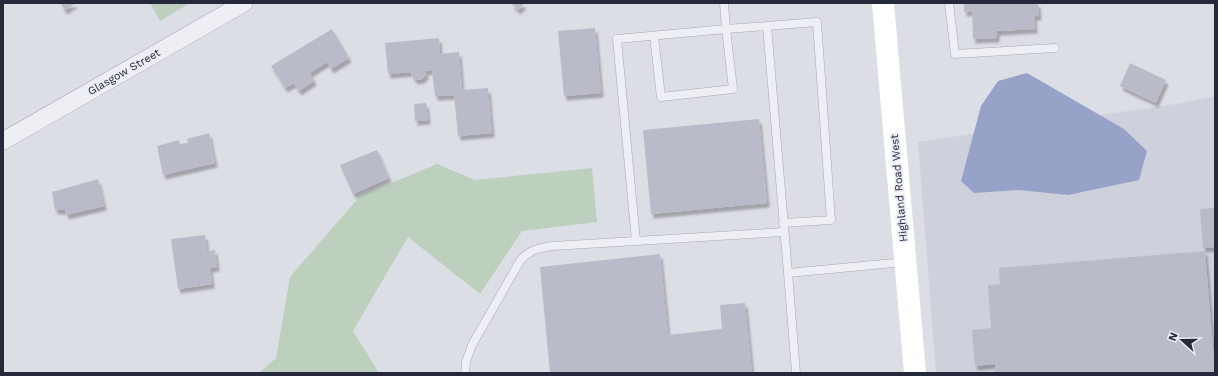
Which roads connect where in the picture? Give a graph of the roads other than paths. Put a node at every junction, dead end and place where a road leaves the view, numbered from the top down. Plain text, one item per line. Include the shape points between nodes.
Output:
1 (244, 3) edge
2 (724, 3) edge
3 (883, 3) edge
4 (949, 3) edge
5 (767, 26) junction
6 (726, 29) junction
7 (654, 36) junction
8 (1055, 48) dead end
9 (3, 141) edge
10 (784, 228) junction
11 (636, 241) junction
12 (905, 262) junction
13 (788, 273) junction
14 (465, 373) edge
15 (796, 373) edge
16 (915, 373) edge

1 - 9 street, Glasgow Street
2 - 6 lane
3 - 12 main road, Highland Road West
4 - 8 lane via 955,54
5 - 6 lane
5 - 10 lane
5 - 10 lane via 817,22 831,220
6 - 7 lane
6 - 7 lane via 733,89 661,97
7 - 11 lane via 617,39
10 - 11 lane
10 - 13 lane
11 - 14 lane via 553,246 534,249 525,255 472,345
12 - 13 lane
12 - 16 main road, Highland Road West
13 - 15 lane

